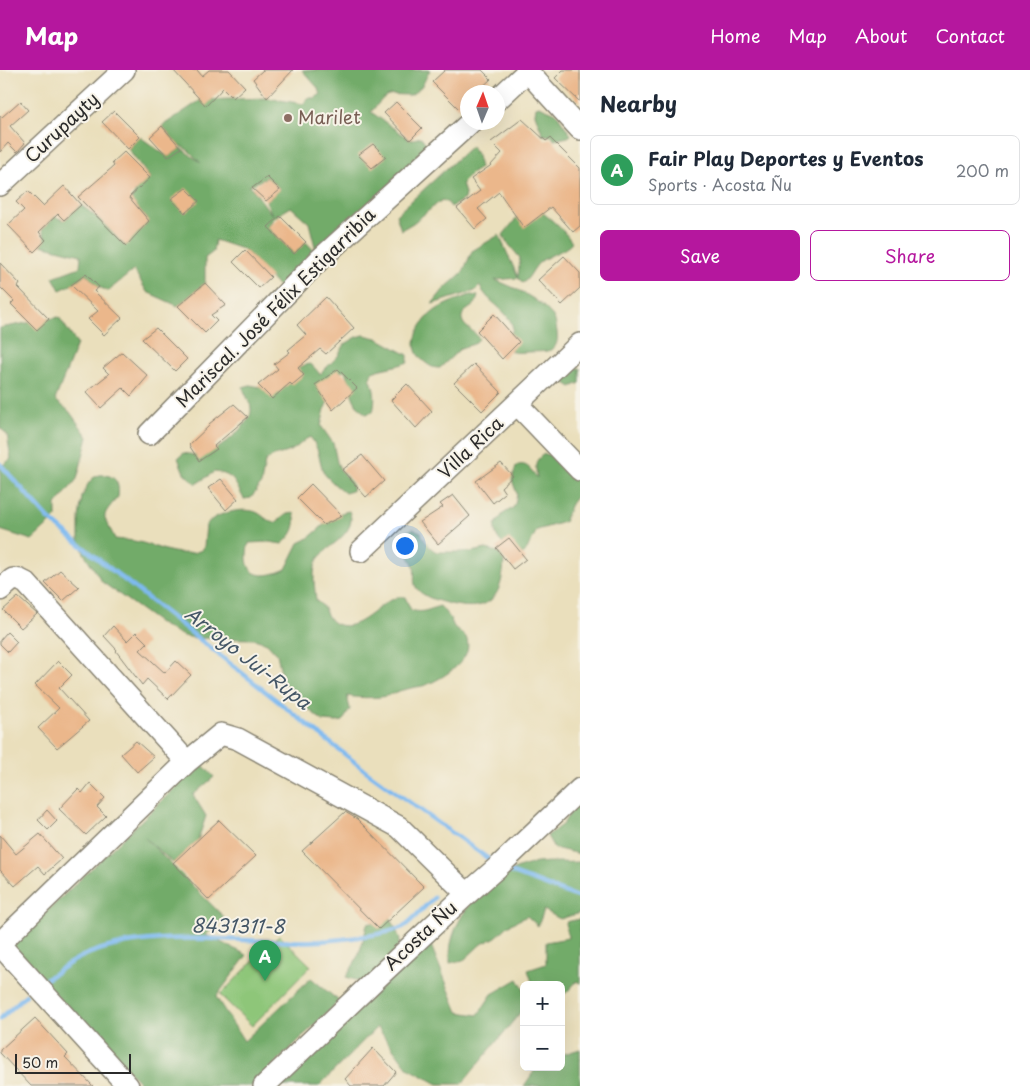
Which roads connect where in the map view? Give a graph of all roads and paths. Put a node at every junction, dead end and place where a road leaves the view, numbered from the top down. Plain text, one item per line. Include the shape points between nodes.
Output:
1 (124, 70) edge
2 (527, 71) edge
3 (505, 91) edge
4 (580, 129) edge
5 (462, 130) edge
6 (0, 185) edge
7 (580, 344) edge
8 (517, 404) junction
9 (149, 434) dead end
10 (580, 470) edge
11 (361, 551) dead end
12 (0, 590) edge
13 (187, 762) junction
14 (580, 789) edge
15 (467, 894) junction
16 (0, 944) edge
17 (128, 1086) edge
18 (264, 1086) edge

1 - 6 street, Curupayty
2 - 3 street
2 - 4 street
5 - 9 street, Mariscal. José Félix Estigarribia via 318,260
7 - 8 street, Villa Rica
8 - 10 street
8 - 11 street, Villa Rica
12 - 13 street via 13,579 26,583
13 - 15 street via 221,734 238,739 399,827
13 - 16 street
14 - 15 street, Acosta Ñu
15 - 18 street, Acosta Ñu
16 - 17 street

